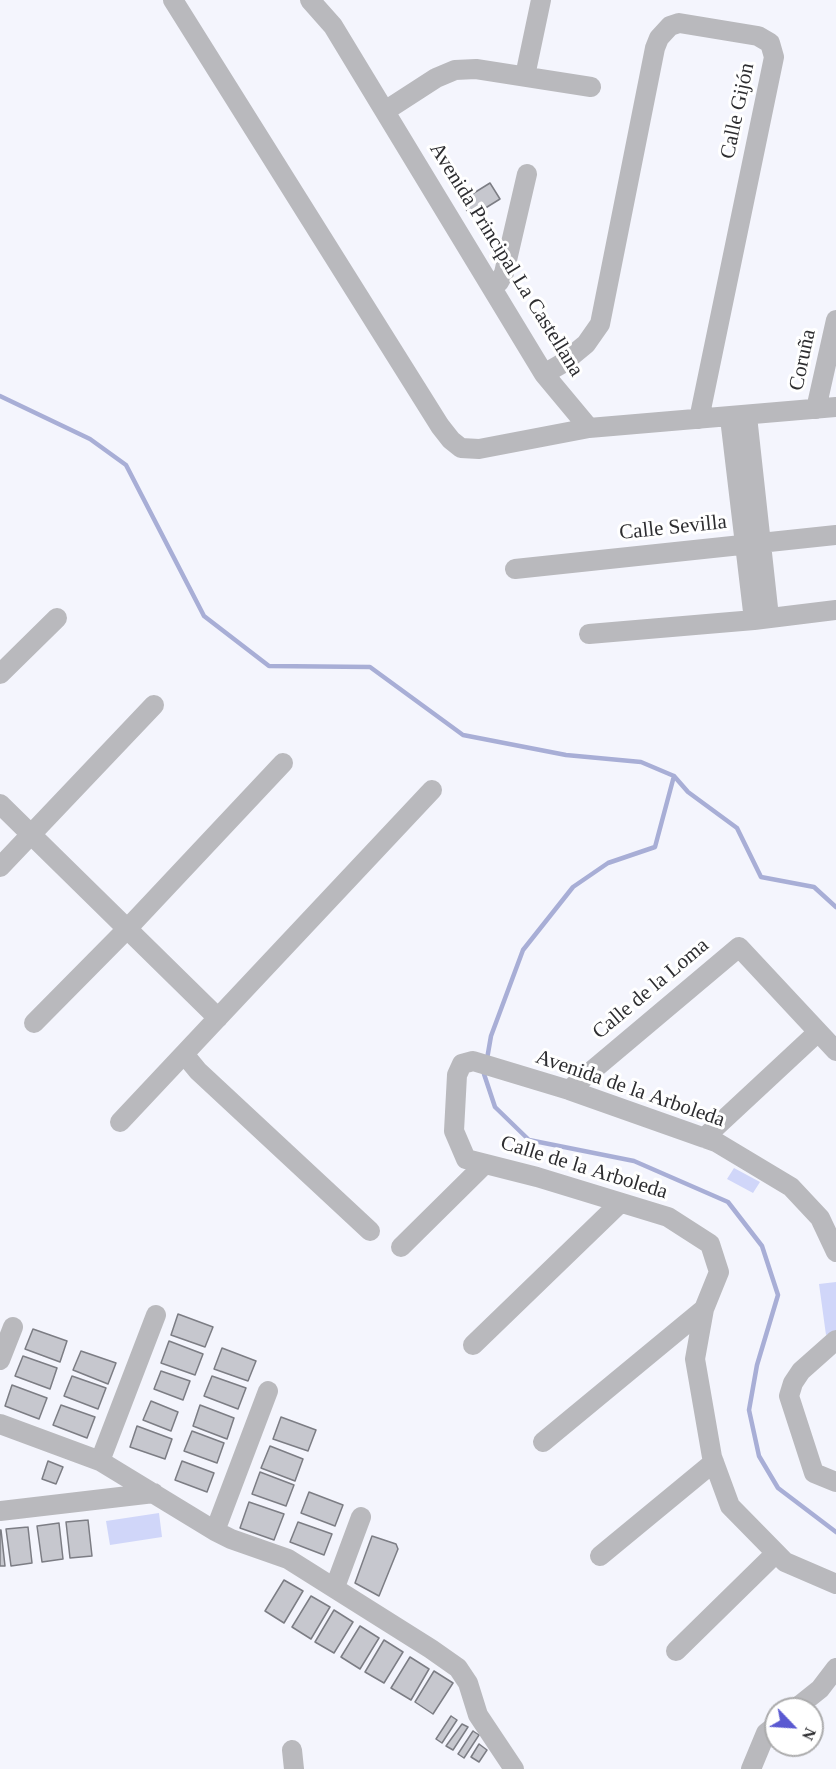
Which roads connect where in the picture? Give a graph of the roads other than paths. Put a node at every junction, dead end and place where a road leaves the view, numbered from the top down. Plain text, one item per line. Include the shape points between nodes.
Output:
1 (173, 0) edge
2 (310, 0) edge
3 (328, 0) edge
4 (541, 0) edge
5 (333, 26) junction
6 (525, 76) junction
7 (591, 87) dead end
8 (386, 111) junction
9 (527, 174) dead end
10 (492, 288) junction
11 (836, 321) edge
12 (544, 374) junction
13 (826, 408) edge
14 (738, 417) junction
15 (699, 419) junction
16 (589, 428) junction
17 (836, 535) edge
18 (753, 544) junction
19 (514, 569) dead end
20 (836, 610) edge
21 (57, 618) dead end
22 (761, 618) junction
23 (589, 634) dead end
24 (0, 674) edge
25 (154, 705) dead end
26 (283, 763) dead end
27 (432, 790) dead end
28 (0, 804) edge
29 (31, 834) junction
30 (0, 867) edge
31 (127, 930) junction
32 (218, 1017) junction
33 (34, 1023) dead end
34 (818, 1032) junction
35 (836, 1051) edge
36 (184, 1054) junction
37 (473, 1061) joint
38 (569, 1090) junction
39 (120, 1122) dead end
40 (704, 1138) junction
41 (485, 1164) junction
42 (620, 1203) junction
43 (370, 1231) dead end
44 (401, 1246) dead end
45 (836, 1252) edge
46 (704, 1309) junction
47 (156, 1315) dead end
48 (13, 1327) dead end
49 (836, 1340) edge
50 (473, 1345) dead end
51 (0, 1360) edge
52 (268, 1391) dead end
53 (0, 1424) edge
54 (543, 1442) dead end
55 (100, 1461) junction
56 (714, 1462) junction
57 (836, 1482) edge
58 (154, 1493) junction
59 (0, 1511) edge
60 (361, 1517) dead end
61 (214, 1531) junction
62 (776, 1553) junction
63 (600, 1556) dead end
64 (836, 1584) edge
65 (335, 1587) junction
66 (676, 1651) dead end
67 (836, 1668) edge
68 (810, 1697) edge
69 (764, 1738) edge
70 (514, 1769) edge
71 (751, 1769) edge

1 - 16 street via 451,440 461,448 478,449
2 - 5 street, Avenida Principal La Castellana
3 - 5 street, Avenida Principal La Castellana
4 - 6 street
5 - 8 street, Avenida Principal La Castellana
6 - 7 street
6 - 8 street via 455,70
8 - 10 street, Avenida Principal La Castellana
9 - 10 street via 504,273
10 - 12 street, Avenida Principal La Castellana
11 - 13 street, Coruña
12 - 15 street, Calle Gijón via 586,345 600,324 659,38 679,23 758,36 770,43 774,57
12 - 16 street, Avenida Principal La Castellana
13 - 14 street
14 - 15 street
14 - 18 street
15 - 16 street
17 - 18 street, Calle Sevilla
18 - 19 street, Calle Sevilla
18 - 22 street
20 - 22 street
21 - 24 street
22 - 23 street
25 - 29 street
26 - 31 street
27 - 32 street
28 - 29 street
29 - 30 street
29 - 31 street
31 - 32 street
31 - 33 street
32 - 36 street
34 - 35 street, Calle de la Loma
34 - 38 street, Calle de la Loma via 739,947
34 - 40 street
36 - 39 street
36 - 43 street
37 - 38 street, Avenida de la Arboleda
37 - 41 street, Calle de la Arboleda via 462,1064 457,1075 454,1131 466,1159
38 - 40 street, Avenida de la Arboleda
40 - 45 street, Avenida de la Arboleda via 791,1187 820,1218
41 - 42 street, Calle de la Arboleda
41 - 44 street
42 - 46 street, Calle de la Arboleda via 668,1217 710,1244 719,1272
42 - 50 street
46 - 54 street
46 - 56 street, Calle de la Arboleda via 695,1359
47 - 55 street
48 - 51 street
49 - 57 street via 801,1371 789,1396 814,1473
52 - 61 street
53 - 55 street
55 - 58 street
56 - 62 street, Calle de la Arboleda via 730,1506
56 - 63 street
58 - 59 street
58 - 61 street
60 - 65 street
61 - 65 street via 288,1559
62 - 64 street, Calle de la Arboleda via 785,1562
62 - 66 street
65 - 70 street via 458,1668 468,1683 478,1715
67 - 68 street
69 - 71 street

